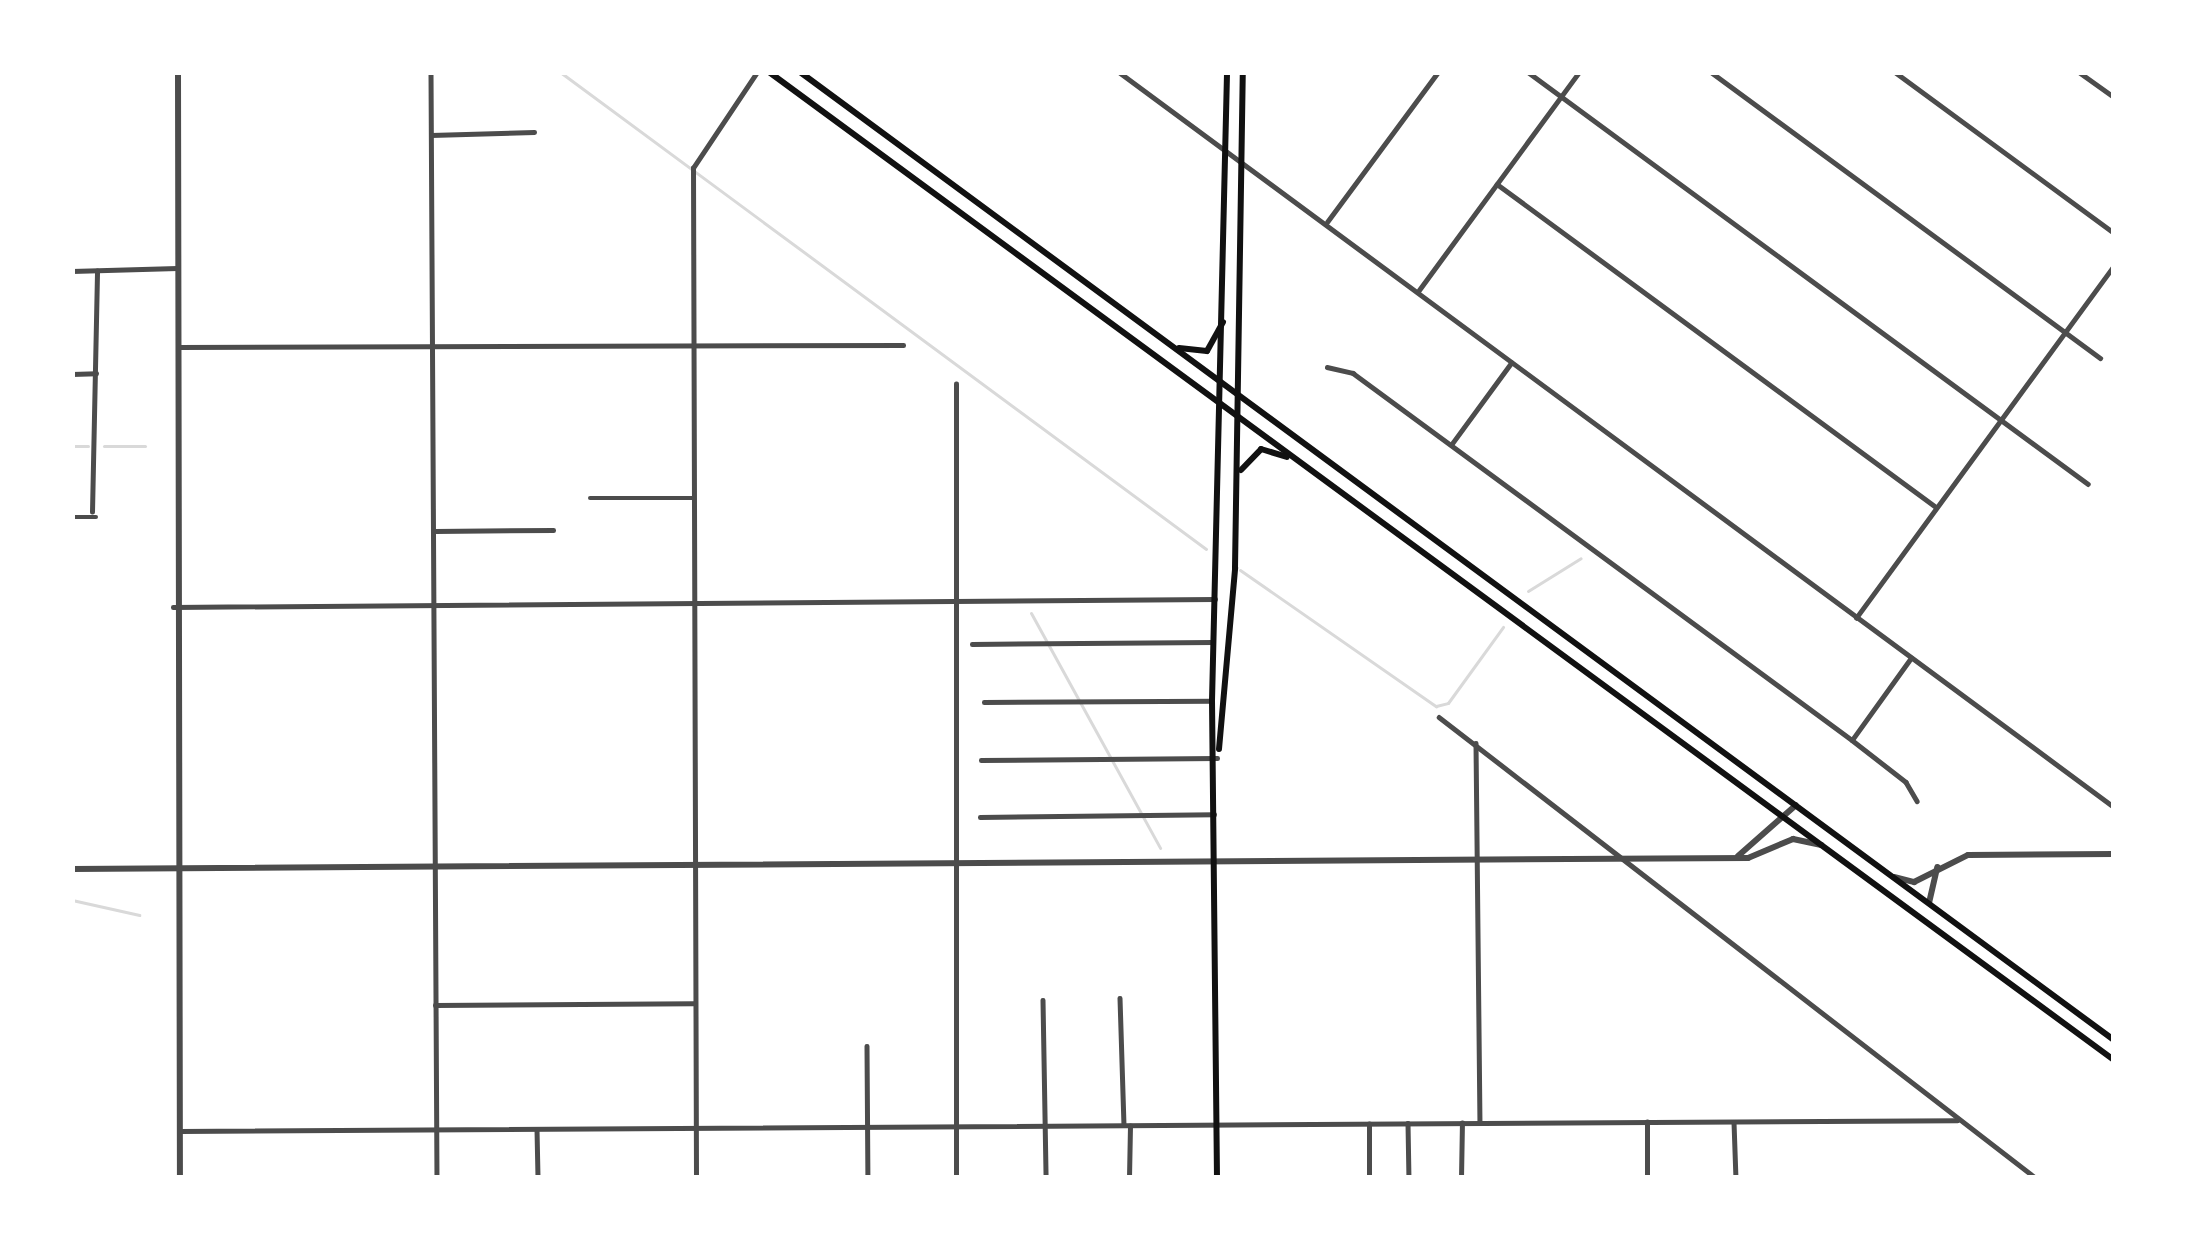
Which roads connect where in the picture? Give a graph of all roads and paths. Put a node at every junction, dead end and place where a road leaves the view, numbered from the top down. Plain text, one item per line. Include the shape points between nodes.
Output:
1 (178, 72) edge
2 (431, 72) edge
3 (758, 72) edge
4 (769, 72) edge
5 (800, 72) edge
6 (1119, 72) edge
7 (1227, 72) edge
8 (1243, 72) edge
9 (1438, 72) edge
10 (1528, 72) edge
11 (1579, 72) edge
12 (1712, 72) edge
13 (1895, 72) edge
14 (2079, 72) edge
15 (1561, 96) junction
16 (2114, 97) edge
17 (534, 132) dead end
18 (431, 135) junction
19 (1228, 151) junction
20 (1243, 163) junction
21 (1497, 184) junction
22 (968, 196) junction
23 (959, 212) junction
24 (1325, 224) junction
25 (2114, 233) edge
26 (2114, 265) edge
27 (177, 268) junction
28 (72, 271) edge
29 (97, 271) junction
30 (1418, 292) junction
31 (1226, 312) junction
32 (2065, 332) junction
33 (694, 344) junction
34 (1168, 344) junction
35 (903, 345) dead end
36 (431, 346) junction
37 (178, 347) junction
38 (2100, 358) dead end
39 (1511, 363) junction
40 (1327, 367) dead end
41 (72, 374) edge
42 (96, 374) junction
43 (1224, 384) junction
44 (956, 385) dead end
45 (1240, 396) junction
46 (1222, 406) junction
47 (1239, 417) junction
48 (2000, 420) junction
49 (1450, 446) junction
50 (1304, 466) junction
51 (1237, 479) junction
52 (2088, 484) dead end
53 (590, 498) dead end
54 (694, 498) junction
55 (1936, 507) junction
56 (72, 517) edge
57 (554, 530) dead end
58 (435, 531) junction
59 (1215, 599) junction
60 (954, 602) junction
61 (695, 603) junction
62 (434, 606) junction
63 (173, 608) junction
64 (1856, 618) junction
65 (1213, 642) junction
66 (972, 644) dead end
67 (1911, 658) junction
68 (1212, 700) junction
69 (984, 701) dead end
70 (1439, 717) dead end
71 (1852, 740) junction
72 (1476, 742) junction
73 (1217, 758) junction
74 (981, 760) dead end
75 (1917, 801) dead end
76 (1796, 805) junction
77 (2114, 807) edge
78 (1215, 814) junction
79 (1780, 814) junction
80 (980, 817) dead end
81 (1822, 845) junction
82 (2114, 854) edge
83 (1475, 858) junction
84 (1615, 858) junction
85 (1735, 858) junction
86 (1215, 860) junction
87 (693, 863) junction
88 (956, 864) junction
89 (432, 866) junction
90 (1936, 867) junction
91 (72, 868) edge
92 (175, 868) junction
93 (1894, 877) junction
94 (1929, 903) junction
95 (1120, 998) dead end
96 (1043, 1000) dead end
97 (696, 1003) junction
98 (2067, 1004) junction
99 (435, 1006) junction
100 (2050, 1014) junction
101 (2114, 1040) edge
102 (867, 1046) dead end
103 (2114, 1060) edge
104 (1957, 1120) junction
105 (1647, 1122) junction
106 (1734, 1122) junction
107 (1462, 1123) junction
108 (1480, 1123) junction
109 (1369, 1124) junction
110 (1408, 1124) junction
111 (868, 1125) junction
112 (955, 1126) junction
113 (1127, 1126) junction
114 (1216, 1126) junction
115 (1045, 1127) junction
116 (537, 1129) junction
117 (696, 1129) junction
118 (437, 1130) junction
119 (180, 1131) junction
120 (180, 1178) edge
121 (437, 1178) edge
122 (538, 1178) edge
123 (696, 1178) edge
124 (868, 1178) edge
125 (956, 1178) edge
126 (1046, 1178) edge
127 (1129, 1178) edge
128 (1217, 1178) edge
129 (1369, 1178) edge
130 (1408, 1178) edge
131 (1461, 1178) edge
132 (1647, 1178) edge
133 (1736, 1178) edge
134 (2036, 1178) edge

1 - 27 street
2 - 18 street
3 - 33 street via 693,168
4 - 23 main road
5 - 22 main road
6 - 19 street
7 - 19 main road
8 - 20 main road
9 - 24 street
10 - 15 street
11 - 15 street
12 - 32 street
13 - 25 street
14 - 16 street
15 - 21 street
15 - 48 street
17 - 18 street
18 - 36 street
19 - 20 street
19 - 31 main road
20 - 24 street
20 - 45 main road
21 - 30 street
21 - 55 street
22 - 23 main road
22 - 34 main road
23 - 46 main road
24 - 30 street
26 - 32 street
27 - 29 street
27 - 37 street
28 - 29 street
29 - 42 street
30 - 39 street
31 - 34 main road via 1207,351
31 - 43 main road
32 - 38 street
32 - 48 street
33 - 35 street
33 - 36 street
33 - 54 street
34 - 43 main road
36 - 37 street
36 - 58 street
37 - 63 street
39 - 49 street
39 - 64 street
40 - 49 street via 1353,374
41 - 42 street
42 - 56 street via 94,515
43 - 45 main road
43 - 46 main road
44 - 60 street
45 - 47 main road
45 - 76 main road
46 - 47 main road
46 - 59 main road
47 - 50 main road
47 - 51 main road
48 - 52 street
48 - 55 street
49 - 71 street
50 - 51 main road via 1261,449
50 - 79 main road
51 - 73 main road via 1227,713
53 - 54 street
54 - 61 street
55 - 64 street
57 - 58 street
58 - 62 street
59 - 60 street
59 - 65 main road
60 - 61 street
60 - 88 street
61 - 62 street
61 - 87 street
62 - 63 street
62 - 89 street
63 - 92 street
64 - 67 street
65 - 66 street
65 - 68 main road
67 - 71 street
67 - 77 street
68 - 69 street
68 - 73 main road
70 - 72 street
71 - 75 street via 1906,782
72 - 83 street
72 - 84 street
73 - 74 street
73 - 78 main road
76 - 79 street
76 - 93 main road
78 - 80 street
78 - 86 main road
79 - 81 main road
79 - 85 street via 1757,845
81 - 85 street via 1793,839
81 - 100 main road
82 - 90 street via 1968,855
83 - 84 street
83 - 86 street
83 - 108 street
84 - 85 street
84 - 104 street
86 - 88 street
86 - 114 main road
87 - 88 street
87 - 89 street
87 - 97 street
88 - 112 street
89 - 92 street
89 - 99 street
90 - 93 street via 1914,882
90 - 94 street
91 - 92 street
92 - 119 street
93 - 94 main road
94 - 98 main road
95 - 113 street
96 - 115 street
97 - 99 street
97 - 117 street
98 - 100 main road via 2072,1015 2064,1020
98 - 101 main road
99 - 118 street
100 - 103 main road
102 - 111 street
104 - 106 street
104 - 134 street
105 - 106 street
105 - 108 street
105 - 132 street
106 - 133 street
107 - 108 street
107 - 110 street
107 - 131 street
109 - 110 street
109 - 114 street
109 - 129 street
110 - 130 street
111 - 112 street
111 - 117 street
111 - 124 street
112 - 115 street
112 - 125 street
113 - 114 street
113 - 115 street
113 - 127 street
114 - 128 main road
115 - 126 street
116 - 117 street
116 - 118 street
116 - 122 street
117 - 123 street
118 - 119 street
118 - 121 street
119 - 120 street

